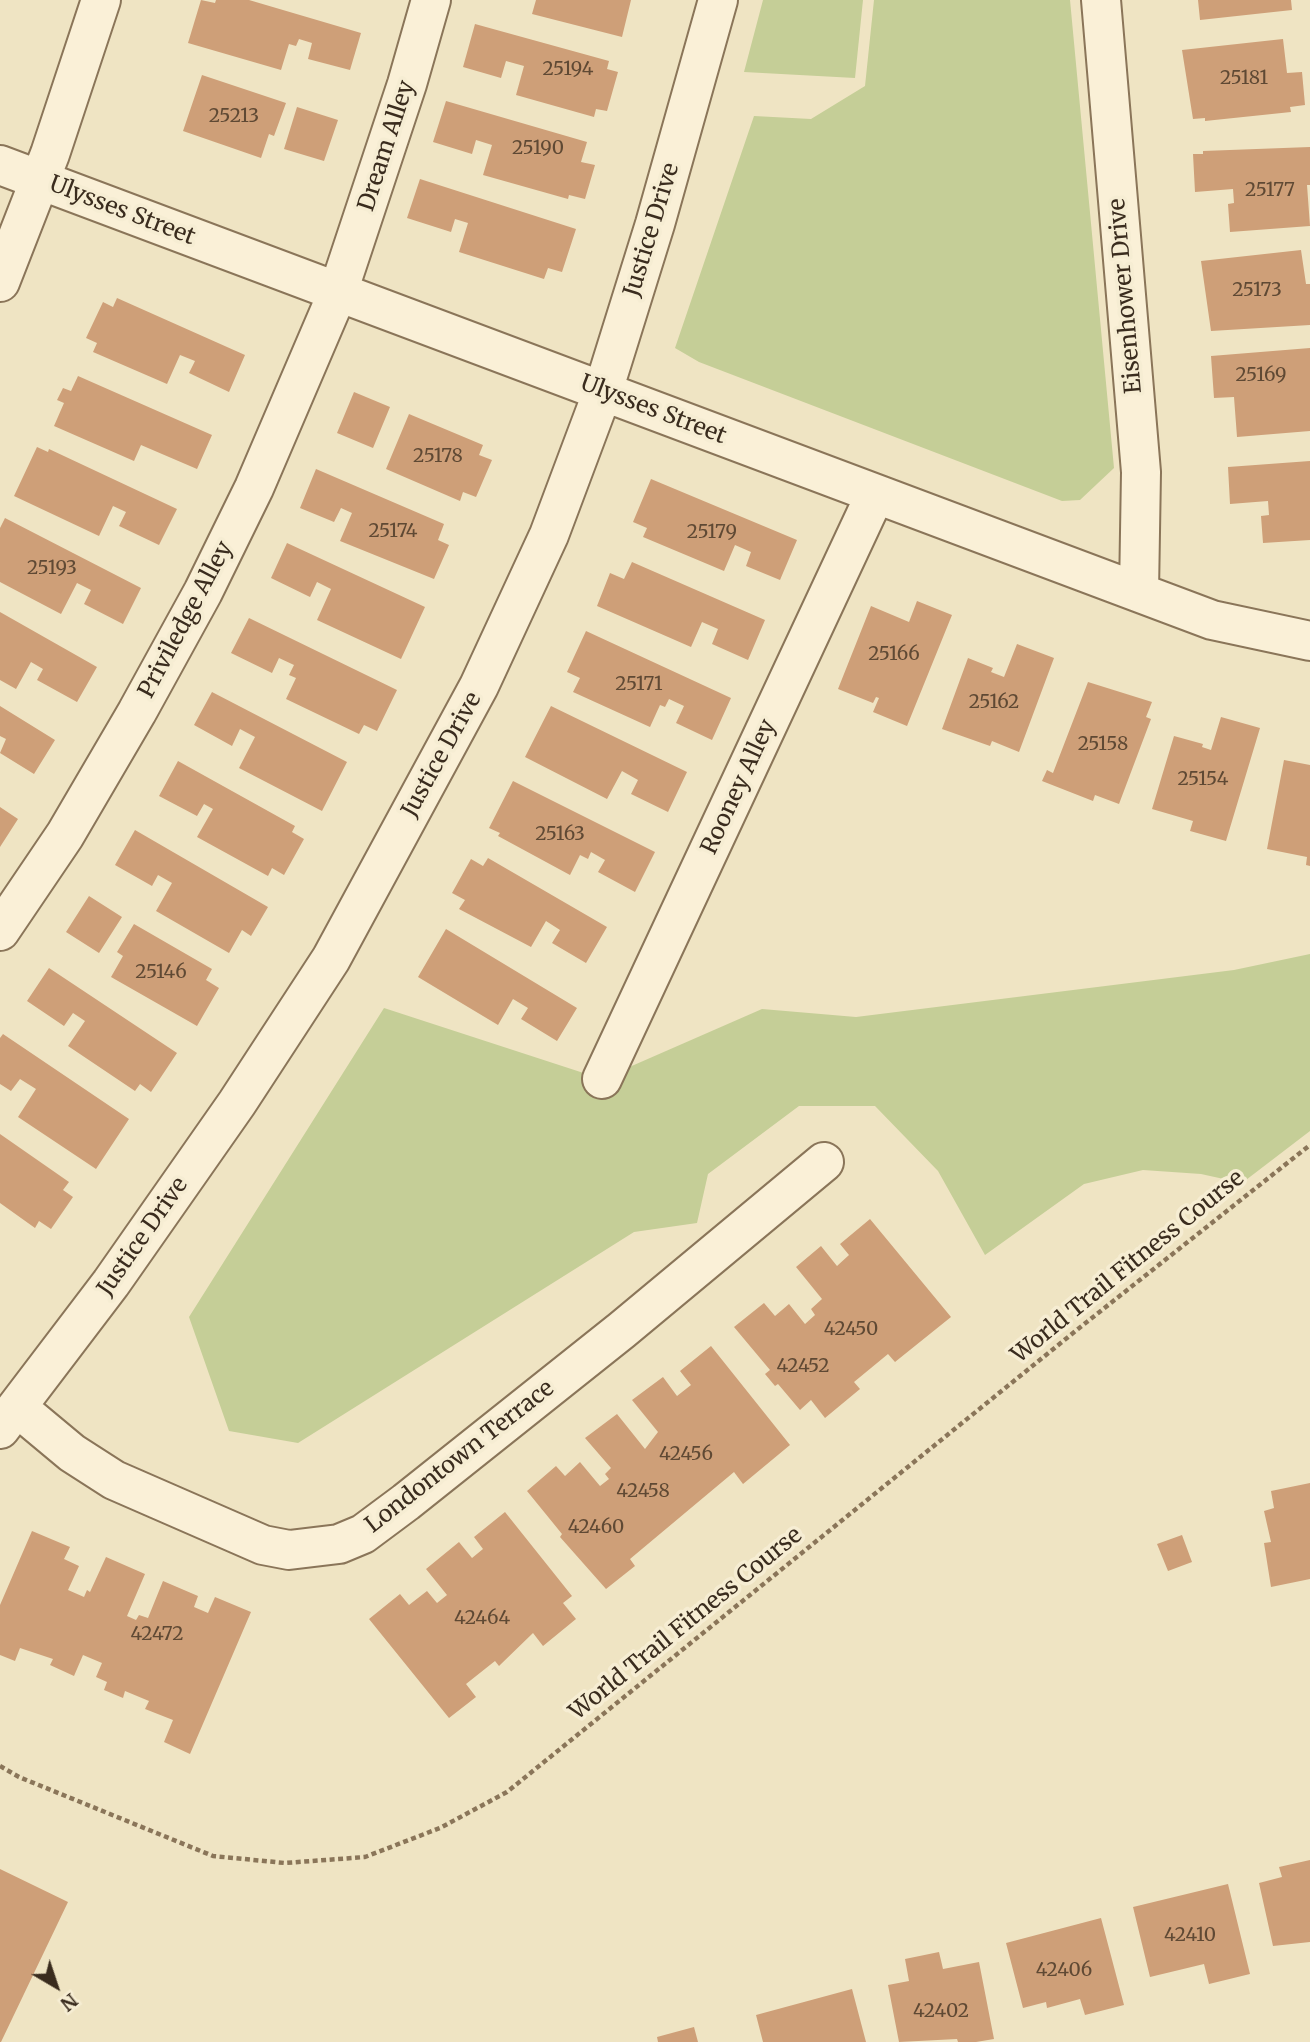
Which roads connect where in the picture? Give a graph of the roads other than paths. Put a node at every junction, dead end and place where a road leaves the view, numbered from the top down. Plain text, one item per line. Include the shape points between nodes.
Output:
1 (100, 0) edge
2 (431, 0) edge
3 (718, 0) edge
4 (1101, 0) edge
5 (0, 165) edge
6 (40, 180) junction
7 (0, 282) edge
8 (338, 292) junction
9 (603, 391) junction
10 (875, 495) junction
11 (1139, 592) junction
12 (1310, 641) edge
13 (0, 931) edge
14 (602, 1079) dead end
15 (824, 1162) dead end
16 (9, 1418) edge

1 - 6 street
2 - 8 street, Dream Alley
3 - 9 street, Justice Drive via 656,224
4 - 11 street, Eisenhower Drive via 1141,472
5 - 6 street, Ulysses Street
6 - 7 street
6 - 8 street, Ulysses Street
8 - 9 street, Ulysses Street
8 - 13 street, Priviledge Alley via 254,488 203,592 65,835
9 - 10 street, Ulysses Street
9 - 16 street, Justice Drive via 549,535 480,686 331,959 111,1283
10 - 11 street, Ulysses Street
10 - 14 street, Rooney Alley
11 - 12 street, Ulysses Street via 1212,620
15 - 16 street, Londontown Terrace via 406,1502 363,1534 340,1544 289,1550 263,1545 114,1480

